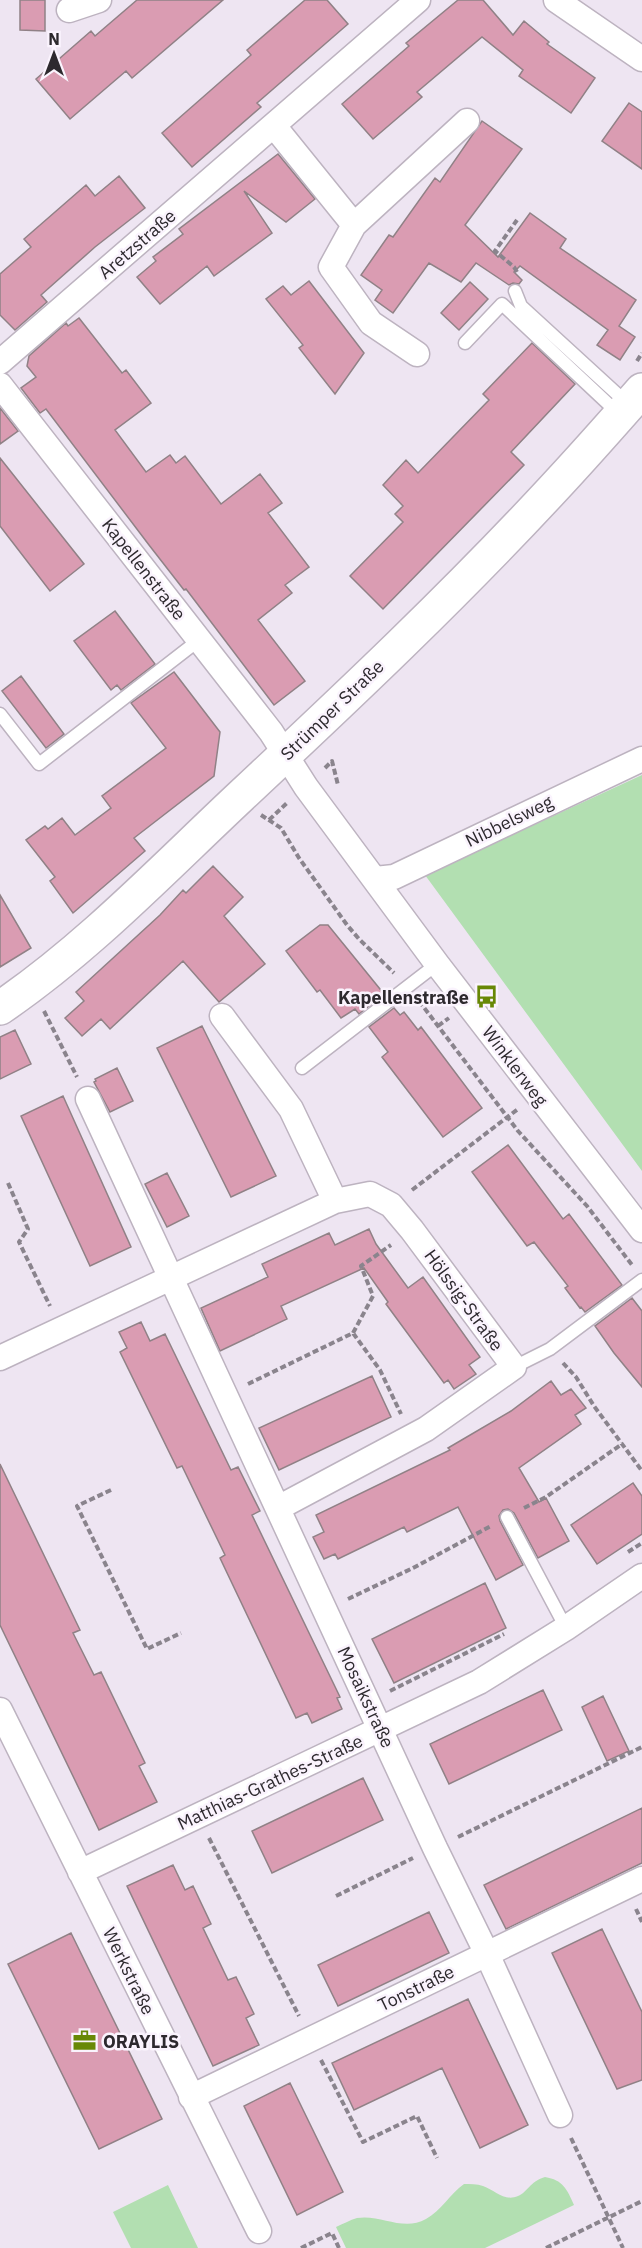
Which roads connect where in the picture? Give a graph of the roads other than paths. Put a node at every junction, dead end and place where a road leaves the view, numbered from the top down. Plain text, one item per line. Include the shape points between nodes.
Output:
1 (99, 0) edge
2 (418, 0) edge
3 (556, 0) edge
4 (69, 10) dead end
5 (642, 59) edge
6 (467, 121) dead end
7 (274, 126) junction
8 (354, 225) junction
9 (515, 291) road end
10 (465, 343) dead end
11 (417, 354) dead end
12 (0, 362) edge
13 (0, 385) edge
14 (630, 403) edge
15 (199, 640) junction
16 (0, 714) edge
17 (285, 754) junction
18 (642, 759) edge
19 (375, 879) junction
20 (436, 964) junction
21 (0, 1008) edge
22 (222, 1016) dead end
23 (302, 1068) dead end
24 (88, 1100) road end
25 (335, 1201) junction
26 (642, 1230) edge
27 (172, 1278) junction
28 (642, 1280) edge
29 (0, 1358) edge
30 (514, 1367) junction
31 (278, 1508) junction
32 (507, 1517) road end
33 (642, 1576) edge
34 (566, 1628) junction
35 (0, 1710) edge
36 (381, 1729) junction
37 (80, 1872) junction
38 (642, 1879) edge
39 (487, 1954) junction
40 (191, 2097) junction
41 (560, 2115) road end
42 (259, 2231) dead end

1 - 4 street
2 - 7 street, Aretzstraße
3 - 5 street
6 - 8 street
7 - 8 street
7 - 12 street, Aretzstraße
8 - 11 street via 331,267 371,322
9 - 14 lane via 521,306
10 - 14 lane via 502,304
13 - 15 street, Kapellenstraße
14 - 17 main road, Strümper Straße via 486,558
15 - 16 lane via 39,764
15 - 17 street, Kapellenstraße
17 - 19 street, Winklerweg
17 - 21 main road, Strümper Straße via 111,918
18 - 19 street, Nibbelsweg via 394,877
19 - 20 street, Winklerweg
20 - 23 lane
20 - 26 street, Winklerweg
22 - 25 street via 291,1109
24 - 27 street
25 - 27 street
25 - 30 street, Hölssig-Straße via 370,1194 391,1205
27 - 29 street
27 - 31 street, Mosaikstraße
28 - 30 lane via 550,1349
30 - 31 street, Hölssig-Straße via 426,1429
31 - 36 street, Mosaikstraße
32 - 34 lane
33 - 34 street, Matthias-Grathes-Straße
34 - 36 street, Matthias-Grathes-Straße via 479,1682
35 - 37 street, Werkstraße
36 - 37 street, Matthias-Grathes-Straße
36 - 39 street, Mosaikstraße
37 - 40 street, Werkstraße
38 - 39 street, Tonstraße
39 - 40 street, Tonstraße
39 - 41 street, Mosaikstraße
40 - 42 street, Werkstraße

